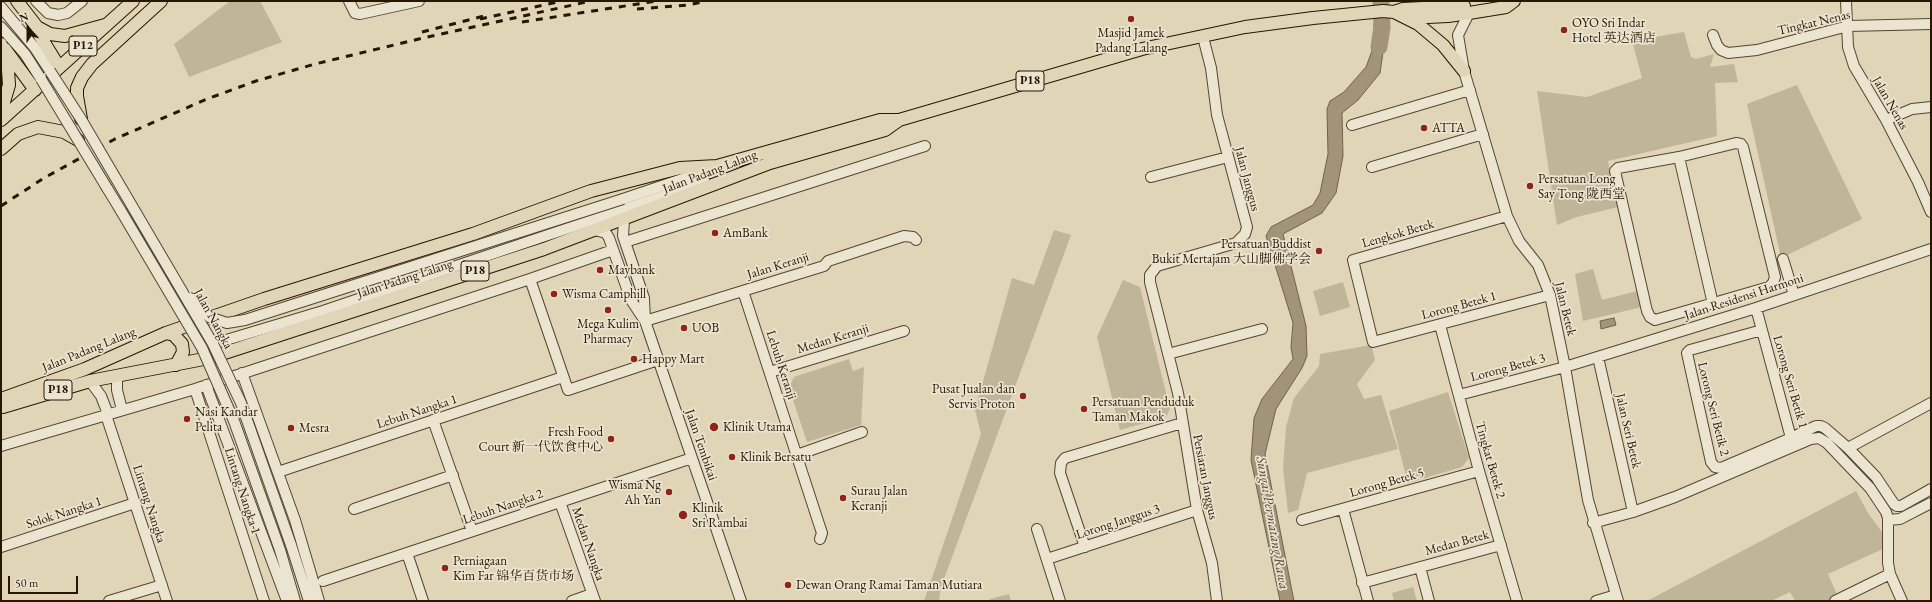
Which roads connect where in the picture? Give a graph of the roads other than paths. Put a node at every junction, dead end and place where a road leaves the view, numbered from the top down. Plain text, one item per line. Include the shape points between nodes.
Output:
1 (17, 1) edge
2 (36, 1) edge
3 (82, 1) edge
4 (133, 1) edge
5 (161, 1) edge
6 (349, 1) edge
7 (419, 1) edge
8 (1493, 1) edge
9 (1511, 1) edge
10 (1846, 1) edge
11 (1, 7) edge
12 (1392, 12) junction
13 (1469, 13) junction
14 (1407, 18) junction
15 (1931, 24) edge
16 (106, 25) junction
17 (1848, 26) junction
18 (1, 27) edge
19 (37, 27) junction
20 (1713, 35) dead end
21 (1203, 36) junction
22 (2, 45) edge
23 (55, 69) junction
24 (1464, 71) junction
25 (38, 84) junction
26 (1470, 90) junction
27 (1931, 107) edge
28 (1, 112) edge
29 (81, 119) junction
30 (1, 120) edge
31 (899, 120) junction
32 (1886, 120) junction
33 (1352, 125) dead end
34 (1483, 134) junction
35 (78, 140) junction
36 (924, 146) dead end
37 (1, 149) edge
38 (1228, 157) junction
39 (1679, 157) junction
40 (770, 163) junction
41 (717, 166) junction
42 (1372, 167) dead end
43 (1151, 178) dead end
44 (625, 203) junction
45 (1931, 212) edge
46 (1507, 216) junction
47 (624, 220) junction
48 (595, 230) junction
49 (916, 240) dead end
50 (624, 242) junction
51 (158, 248) junction
52 (1931, 249) edge
53 (613, 250) junction
54 (1783, 259) dead end
55 (1157, 266) joint
56 (530, 279) junction
57 (743, 291) junction
58 (1550, 295) junction
59 (1794, 295) junction
60 (1713, 304) junction
61 (1756, 308) junction
62 (1675, 318) junction
63 (645, 321) junction
64 (199, 322) junction
65 (1440, 325) junction
66 (1262, 329) dead end
67 (1762, 330) junction
68 (904, 331) dead end
69 (1679, 332) junction
70 (166, 333) junction
71 (1373, 342) joint
72 (213, 344) junction
73 (206, 353) junction
74 (1168, 354) junction
75 (1598, 357) junction
76 (658, 360) junction
77 (176, 365) junction
78 (1565, 367) junction
79 (770, 372) junction
80 (242, 373) junction
81 (117, 375) junction
82 (564, 377) junction
83 (90, 381) junction
84 (206, 385) junction
85 (195, 389) junction
86 (1459, 395) junction
87 (1, 399) edge
88 (251, 399) junction
89 (1931, 402) edge
90 (1, 407) edge
91 (122, 410) junction
92 (217, 412) junction
93 (107, 415) junction
94 (433, 420) junction
95 (1182, 423) junction
96 (862, 432) dead end
97 (1791, 438) junction
98 (1, 446) edge
99 (1848, 448) junction
100 (797, 455) junction
101 (692, 458) junction
102 (1479, 471) junction
103 (278, 472) junction
104 (453, 474) junction
105 (1931, 490) edge
106 (560, 502) junction
107 (1931, 502) edge
108 (135, 503) junction
109 (354, 509) dead end
110 (1343, 509) junction
111 (1197, 510) junction
112 (1633, 512) junction
113 (1302, 520) dead end
114 (1888, 520) junction
115 (1593, 522) junction
116 (1037, 529) dead end
117 (472, 531) junction
118 (820, 539) dead end
119 (1501, 545) junction
120 (1085, 547) junction
121 (1, 548) edge
122 (407, 553) junction
123 (1046, 559) junction
124 (1420, 567) junction
125 (1890, 574) junction
126 (323, 582) dead end
127 (1362, 583) junction
128 (162, 584) junction
129 (593, 598) edge
130 (1617, 598) edge
131 (109, 601) edge
132 (167, 601) edge
133 (264, 601) edge
134 (287, 601) edge
135 (295, 601) edge
136 (309, 601) edge
137 (319, 601) edge
138 (422, 601) edge
139 (572, 601) edge
140 (741, 601) edge
141 (1060, 601) edge
142 (1217, 601) edge
143 (1368, 601) edge
144 (1429, 601) edge
145 (1517, 601) edge
146 (1596, 601) edge
147 (1835, 601) edge
148 (1902, 601) edge

1 - 19 main road
2 - 3 street via 44,10 62,15
4 - 16 main road, P12
5 - 29 main road via 92,64 82,77 77,96
6 - 7 street via 355,13 360,14
8 - 12 main road, Jalan Padang Lalang / P18 via 1449,8 1403,9
9 - 13 main road, P18 via 1506,7
10 - 17 street, Jalan Nenas
11 - 23 street, Jalan Nangka
12 - 14 main road, Jalan Padang Lalang / P18
12 - 21 main road, Jalan Padang Lalang / P18 via 1372,11 1245,27
13 - 14 main road, P18
13 - 24 street, Jalan Betek via 1458,35
14 - 24 main road, Jalan Padang Lalang via 1434,36
15 - 17 street, Tingkat Nenas
16 - 19 main road via 65,36 50,34
16 - 23 main road, P12
17 - 20 street, Tingkat Nenas via 1757,50 1728,53 1717,45
17 - 32 street, Jalan Nenas via 1848,47 1854,66
18 - 25 street, Jalan Nangka via 25,54
19 - 23 main road
21 - 31 main road, Jalan Padang Lalang / P18 via 1114,57
21 - 38 street, Jalan Janggus via 1211,68 1217,115
22 - 25 main road
22 - 28 main road via 9,85
23 - 25 main road, P12
23 - 29 street, Jalan Nangka, bridge
24 - 26 street, Jalan Betek
25 - 30 main road, P12
25 - 35 street, Jalan Nangka, bridge
26 - 33 street
26 - 34 street, Jalan Betek
27 - 32 street via 1912,109
29 - 51 street, Jalan Nangka, bridge
31 - 40 main road, Jalan Padang Lalang / P18 via 885,130
31 - 41 main road, Jalan Padang Lalang / P18 via 880,120
32 - 45 street, Jalan Nenas
34 - 42 street
34 - 46 street, Jalan Betek
35 - 37 main road via 64,132 38,127 18,134
35 - 73 street, Jalan Nangka, bridge
36 - 50 street
38 - 43 street
38 - 55 street, Jalan Janggus via 1247,227 1245,234 1236,243 1225,247
39 - 60 street
39 - 60 street via 1736,143 1741,144 1775,277 1769,287
39 - 62 street via 1618,168 1615,171 1650,317 1655,320
40 - 44 street
40 - 47 main road, Jalan Padang Lalang / P18
41 - 44 street
41 - 64 main road, Jalan Padang Lalang / P18 via 680,168 591,191 473,234 264,299
44 - 51 street, bridge via 245,320 227,322 209,317 201,309
44 - 72 street via 323,311
46 - 58 street, Jalan Betek via 1519,241 1538,265
46 - 71 street, Lengkok Betek via 1353,260
47 - 48 main road, Jalan Padang Lalang / P18
47 - 50 street, Jalan Tembikai
48 - 53 street, Jalan Tembikai via 606,234
48 - 73 main road, Jalan Padang Lalang / P18 via 544,249
49 - 57 street, Jalan Keranji via 904,236 828,260 824,266
50 - 63 street, Jalan Tembikai via 644,298
51 - 72 street, Jalan Nangka, bridge
52 - 59 street, Jalan Residensi Harmoni
53 - 56 street
53 - 63 street, Jalan Tembikai via 630,300
54 - 59 street
55 - 74 street, Persiaran Janggus via 1150,275 1150,282
56 - 80 street
56 - 82 street
57 - 63 street, Jalan Keranji
57 - 79 street, Lebuh Keranji
58 - 65 street, Lorong Betek 1
58 - 78 street, Jalan Betek
59 - 61 street, Jalan Residensi Harmoni
60 - 62 street
61 - 67 street, Lorong Seri Betik 1
61 - 69 street, Jalan Residensi Harmoni
62 - 69 street
63 - 76 street, Jalan Tembikai
64 - 70 main road, Jalan Padang Lalang / P18
64 - 73 main road via 194,336 195,343 198,349
65 - 71 street, Lorong Betek 1
65 - 86 street, Tingkat Betek 2
66 - 74 street
67 - 97 street, Lorong Seri Betik 1
67 - 97 street, Lorong Seri Betik 2 via 1687,353 1711,462 1714,467 1721,468
68 - 79 street, Medan Keranji
69 - 75 street, Jalan Residensi Harmoni
70 - 77 main road via 174,335 182,344 183,352
70 - 87 main road, Jalan Padang Lalang / P18 via 85,369
72 - 73 street, bridge
72 - 136 street, Jalan Nangka, bridge via 240,403
73 - 77 main road, Jalan Padang Lalang / P18
73 - 135 street, Jalan Nangka, bridge via 234,421 280,550
74 - 95 street, Persiaran Janggus via 1178,393
75 - 78 street, Jalan Residensi Harmoni
75 - 112 street, Jalan Seri Betek
76 - 82 street via 568,390
76 - 101 street, Jalan Tembikai
77 - 81 main road, Jalan Padang Lalang / P18
78 - 86 street, Lorong Betek 3
78 - 115 street, Jalan Betek
79 - 100 street, Lebuh Keranji
80 - 84 street
80 - 88 street
81 - 83 main road, Jalan Padang Lalang / P18
81 - 91 street via 117,390
82 - 94 street, Lebuh Nangka 1
83 - 90 main road, Jalan Padang Lalang / P18
83 - 93 street, Lintang Nangka via 101,396
84 - 85 street
84 - 92 street
85 - 91 street
85 - 133 street, Lintang Nangka 1
86 - 102 street, Tingkat Betek 2
88 - 92 street via 241,394 231,396 222,402
88 - 103 street
89 - 99 street
91 - 93 street
92 - 134 street
93 - 98 street
93 - 108 street, Lintang Nangka
94 - 103 street, Lebuh Nangka 1
94 - 104 street
95 - 111 street, Persiaran Janggus
95 - 120 street via 1064,458 1060,473
96 - 100 street
97 - 99 street, Lorong Seri Betik 1 via 1821,426
99 - 105 street, Lorong Seri Betik 1 via 1876,477 1894,504 1901,506
100 - 118 street, Lebuh Keranji via 822,533
101 - 106 street, Lebuh Nangka 2
101 - 140 street, Jalan Tembikai
102 - 110 street, Lorong Betek 5
102 - 119 street, Tingkat Betek 2
103 - 137 street
104 - 109 street
104 - 117 street
106 - 117 street, Lebuh Nangka 2
106 - 129 street, Medan Nangka
107 - 114 street via 1900,519
108 - 121 street, Solok Nangka 1
108 - 128 street, Lintang Nangka
110 - 113 street, Lorong Betek 5
110 - 127 street
111 - 120 street, Lorong Janggus 3
111 - 142 street, Persiaran Janggus via 1212,563
112 - 114 street via 1675,497 1811,439 1819,438 1827,443 1870,488 1886,512
112 - 115 street
114 - 125 street via 1887,551
115 - 130 street, Jalan Betek
116 - 123 street
117 - 122 street, Lebuh Nangka 2
119 - 124 street, Medan Betek
119 - 145 street, Tingkat Betek 2
120 - 123 street, Lorong Janggus 3
122 - 126 street, Lebuh Nangka 2
122 - 138 street
123 - 141 street
124 - 127 street, Medan Betek
124 - 144 street, Medan Betek
125 - 147 street
125 - 148 street
127 - 143 street
128 - 131 street
128 - 132 street, Lintang Nangka
129 - 139 street, Medan Nangka
130 - 146 street

